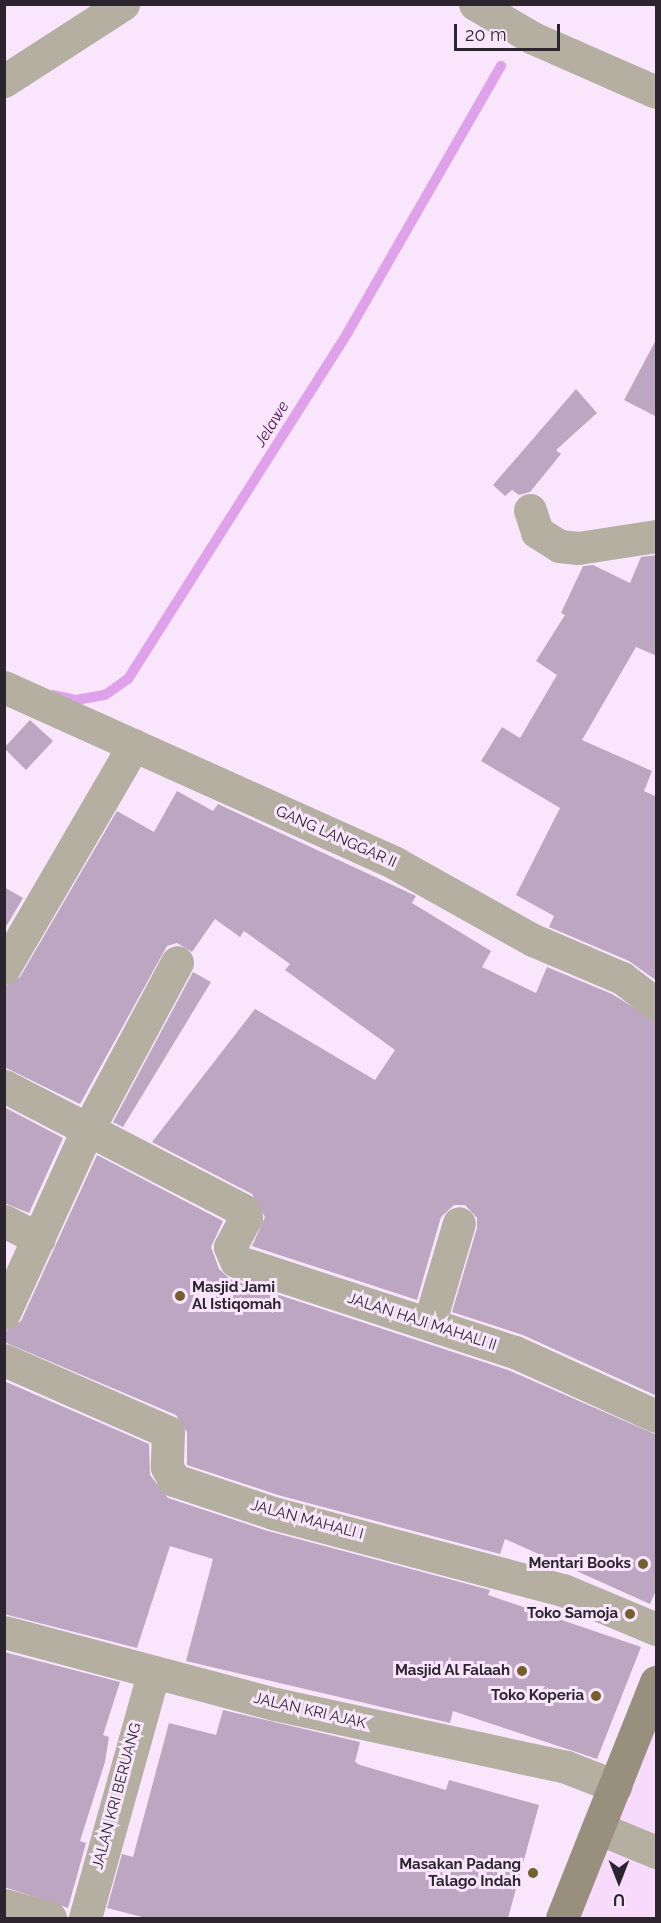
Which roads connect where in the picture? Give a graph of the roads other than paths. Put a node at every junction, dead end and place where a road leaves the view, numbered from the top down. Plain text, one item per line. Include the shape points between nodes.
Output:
1 (123, 4) edge
2 (475, 4) edge
3 (4, 81) edge
4 (657, 92) edge
5 (530, 510) dead end
6 (657, 536) edge
7 (4, 687) edge
8 (134, 745) junction
9 (177, 962) dead end
10 (4, 968) edge
11 (657, 1004) edge
12 (4, 1086) edge
13 (88, 1129) junction
14 (4, 1221) edge
15 (459, 1223) dead end
16 (39, 1239) junction
17 (4, 1313) edge
18 (429, 1324) junction
19 (4, 1360) edge
20 (657, 1416) edge
21 (657, 1629) edge
22 (4, 1632) edge
23 (153, 1675) junction
24 (657, 1682) edge
25 (615, 1786) junction
26 (598, 1828) junction
27 (657, 1852) edge
28 (4, 1905) edge
29 (50, 1918) edge
30 (85, 1918) edge
31 (562, 1918) edge

1 - 3 street
2 - 4 street via 533,38
5 - 6 street via 537,532 559,546 578,548
7 - 8 street, GANG LANGGAR II
8 - 10 street
8 - 11 street, GANG LANGGAR II via 395,863 533,940 622,978
9 - 13 street
12 - 13 street
13 - 16 street
13 - 18 street, JALAN HAJI MAHALI II via 243,1210 246,1217 230,1248 236,1261
14 - 16 street
15 - 18 street
16 - 17 street
18 - 20 street, JALAN HAJI MAHALI II via 515,1352
19 - 21 street, JALAN MAHALI I via 168,1432 167,1467 174,1480 273,1513 563,1590
22 - 23 street, JALAN KRI AJAK
23 - 25 street, JALAN KRI AJAK via 566,1767
23 - 30 street, JALAN KRI BERUANG via 114,1800
24 - 25 main road
25 - 26 main road
26 - 27 street
26 - 31 main road
28 - 29 street

